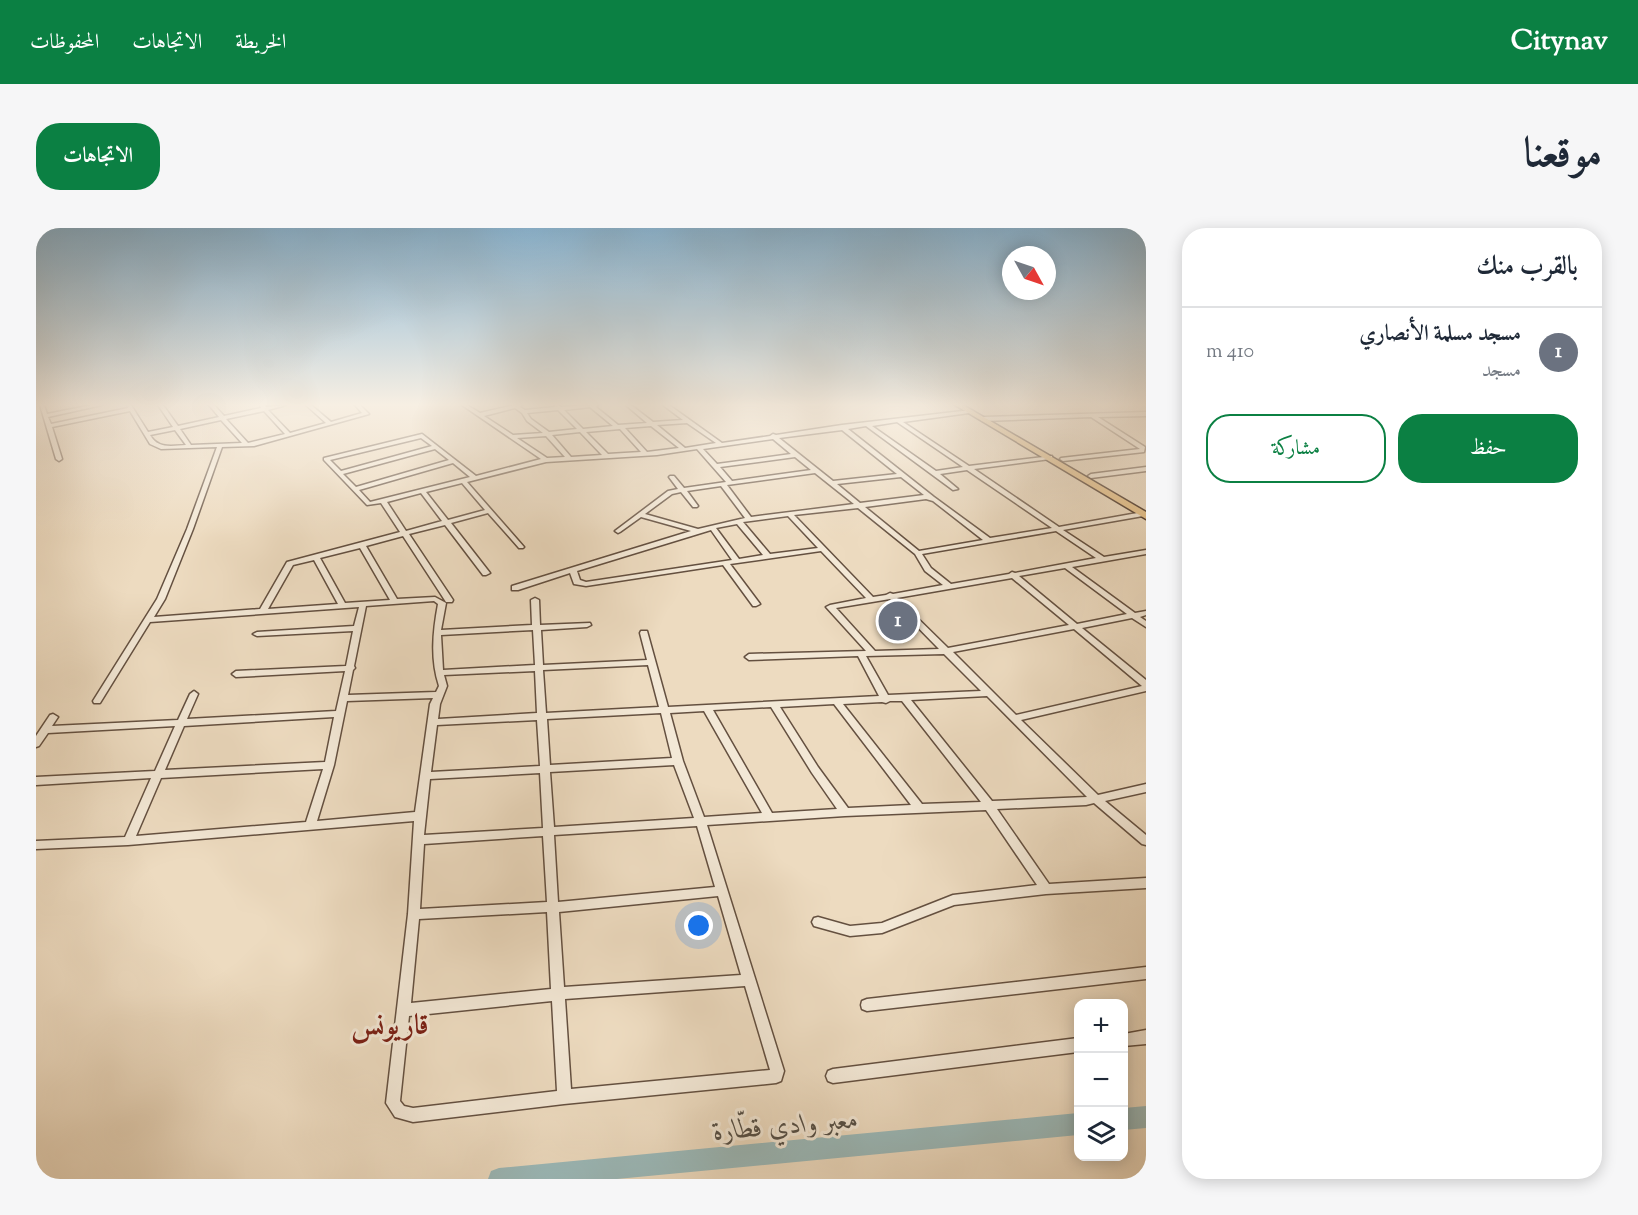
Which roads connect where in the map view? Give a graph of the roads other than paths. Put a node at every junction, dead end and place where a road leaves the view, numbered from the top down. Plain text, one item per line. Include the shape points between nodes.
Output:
1 (56, 449) edge
2 (219, 449) edge
3 (366, 449) edge
4 (427, 449) edge
5 (439, 449) edge
6 (530, 449) edge
7 (561, 449) edge
8 (601, 449) edge
9 (641, 449) edge
10 (679, 449) edge
11 (700, 449) edge
12 (788, 449) edge
13 (870, 449) edge
14 (902, 449) edge
15 (942, 449) edge
16 (1037, 449) edge
17 (1045, 449) edge
18 (1143, 449) edge
19 (645, 453) junction
20 (606, 455) junction
21 (795, 455) junction
22 (1050, 457) junction
23 (569, 458) junction
24 (59, 459) dead end
25 (1063, 459) junction
26 (546, 460) junction
27 (454, 461) junction
28 (714, 466) junction
29 (970, 468) junction
30 (1146, 470) edge
31 (816, 471) junction
32 (339, 473) junction
33 (935, 473) junction
34 (902, 475) junction
35 (1091, 476) junction
36 (672, 477) dead end
37 (475, 478) junction
38 (463, 481) junction
39 (731, 483) junction
40 (832, 483) junction
41 (723, 484) junction
42 (354, 489) junction
43 (955, 489) dead end
44 (682, 490) junction
45 (422, 491) junction
46 (931, 498) junction
47 (382, 501) junction
48 (860, 505) junction
49 (695, 506) dead end
50 (488, 511) junction
51 (640, 514) junction
52 (1145, 514) edge
53 (791, 516) junction
54 (749, 519) junction
55 (738, 521) junction
56 (445, 522) junction
57 (712, 526) junction
58 (1058, 529) junction
59 (618, 531) dead end
60 (697, 531) junction
61 (404, 533) junction
62 (989, 541) junction
63 (362, 544) junction
64 (521, 548) dead end
65 (823, 549) junction
66 (1146, 552) edge
67 (918, 553) junction
68 (316, 557) junction
69 (768, 557) junction
70 (1102, 558) junction
71 (737, 561) junction
72 (725, 563) junction
73 (1065, 565) junction
74 (573, 570) junction
75 (486, 573) dead end
76 (1012, 574) junction
77 (948, 585) junction
78 (514, 588) dead end
79 (890, 595) junction
80 (871, 599) junction
81 (449, 600) dead end
82 (535, 600) dead end
83 (395, 602) junction
84 (363, 604) junction
85 (756, 604) dead end
86 (343, 606) junction
87 (262, 612) junction
88 (1146, 613) edge
89 (1133, 616) junction
90 (147, 620) junction
91 (587, 625) dead end
92 (1146, 625) edge
93 (1076, 626) junction
94 (536, 627) junction
95 (358, 628) junction
96 (437, 633) junction
97 (644, 633) dead end
98 (257, 634) dead end
99 (946, 651) junction
100 (874, 654) junction
101 (861, 655) junction
102 (749, 657) dead end
103 (652, 662) junction
104 (351, 668) junction
105 (540, 669) junction
106 (439, 673) junction
107 (236, 674) dead end
108 (1146, 687) edge
109 (990, 693) junction
110 (194, 694) dead end
111 (440, 695) junction
112 (344, 698) junction
113 (905, 698) junction
114 (886, 699) junction
115 (97, 702) dead end
116 (837, 702) junction
117 (775, 706) junction
118 (706, 708) junction
119 (664, 709) junction
120 (340, 714) junction
121 (543, 715) junction
122 (53, 717) dead end
123 (1015, 718) junction
124 (183, 722) junction
125 (433, 722) junction
126 (45, 730) junction
127 (36, 744) edge
128 (678, 761) junction
129 (329, 765) junction
130 (546, 768) junction
131 (158, 775) junction
132 (425, 776) junction
133 (36, 782) edge
134 (1146, 788) edge
135 (1096, 799) junction
136 (988, 804) junction
137 (919, 808) junction
138 (845, 812) junction
139 (420, 816) junction
140 (770, 818) junction
141 (701, 823) junction
142 (311, 824) junction
143 (549, 833) junction
144 (418, 840) junction
145 (1146, 840) edge
146 (128, 841) junction
147 (36, 845) edge
148 (1146, 883) edge
149 (1046, 889) junction
150 (720, 891) junction
151 (554, 907) junction
152 (414, 914) junction
153 (818, 922) dead end
154 (1146, 973) edge
155 (748, 980) junction
156 (557, 994) junction
157 (867, 1005) dead end
158 (403, 1010) junction
159 (1146, 1037) edge
160 (1128, 1039) edge
161 (1074, 1046) edge
162 (833, 1076) dead end
163 (564, 1097) junction

1 - 24 street
2 - 90 street via 161,599
3 - 32 street via 326,459
4 - 32 street
5 - 27 street
6 - 26 street
7 - 23 street
8 - 20 street
9 - 19 street
10 - 19 street
11 - 28 street
12 - 21 street
13 - 34 street
14 - 33 street
15 - 29 street
16 - 22 main road
17 - 25 main road
18 - 25 street
19 - 20 street
20 - 23 street
21 - 28 street
21 - 31 street
22 - 29 street
22 - 52 main road
23 - 26 street
25 - 35 main road
26 - 37 street
27 - 37 street
27 - 42 street
28 - 39 street
29 - 33 street
29 - 58 street
30 - 35 street
31 - 39 street
31 - 40 street
32 - 42 street
33 - 43 street
34 - 40 street
34 - 46 street
35 - 52 main road
36 - 44 street
37 - 38 street
38 - 45 street
38 - 50 street
39 - 41 street
40 - 48 street
41 - 44 street
41 - 54 street
42 - 47 street via 369,504
44 - 49 street
44 - 51 street via 670,492
45 - 47 street
45 - 56 street
46 - 48 street
46 - 62 street
47 - 61 street
48 - 53 street
48 - 67 street
50 - 56 street
50 - 64 street
51 - 59 street
51 - 60 street
52 - 58 street
53 - 54 street
53 - 65 street
54 - 55 street
55 - 57 street
55 - 69 street
56 - 61 street
56 - 75 street
57 - 60 street
57 - 71 street
58 - 62 street
58 - 70 street
60 - 74 street
61 - 63 street
61 - 81 street
62 - 67 street
63 - 68 street
63 - 83 street
65 - 69 street
65 - 80 street
66 - 70 street
67 - 77 street via 928,569
68 - 86 street
68 - 87 street via 290,564
69 - 71 street
70 - 73 street
71 - 72 street
72 - 74 street via 586,584 577,582
72 - 85 street
73 - 76 street
73 - 89 street
74 - 78 street
76 - 77 street
76 - 93 street
77 - 79 street
79 - 80 street
79 - 99 street
80 - 100 street via 830,607
82 - 94 street
83 - 84 street
83 - 96 street via 440,600
84 - 86 street
84 - 95 street
86 - 87 street
87 - 90 street
88 - 89 street
89 - 92 street
89 - 93 street
90 - 115 street
91 - 94 street
93 - 99 street
93 - 108 street
94 - 96 street
94 - 105 street
95 - 98 street
95 - 104 street
96 - 106 street
97 - 103 street
99 - 100 street
99 - 109 street
100 - 101 street
101 - 102 street
101 - 114 street
103 - 105 street
103 - 119 street
104 - 107 street
104 - 112 street
105 - 106 street
105 - 121 street
106 - 111 street via 444,686
108 - 123 street
109 - 113 street
109 - 123 street
110 - 124 street
111 - 112 street
111 - 125 street
112 - 120 street
113 - 114 street
113 - 136 street
114 - 116 street
116 - 117 street
116 - 137 street
117 - 118 street
117 - 138 street
118 - 119 street
118 - 140 street
119 - 121 street
119 - 128 street
120 - 124 street
120 - 129 street
121 - 125 street
121 - 130 street
122 - 126 street
123 - 135 street
124 - 126 street
124 - 131 street
125 - 132 street
126 - 127 street
128 - 130 street
128 - 141 street
129 - 131 street
129 - 142 street
130 - 132 street
130 - 143 street
131 - 133 street
131 - 146 street
132 - 139 street
134 - 135 street
135 - 136 street
135 - 145 street
136 - 137 street
136 - 149 street
137 - 138 street
138 - 140 street
139 - 142 street
139 - 144 street
140 - 141 street
141 - 143 street
141 - 150 street
142 - 146 street
143 - 144 street
143 - 151 street
144 - 152 street
146 - 147 street
148 - 149 street
149 - 153 street via 954,900 882,928 850,931
150 - 151 street
150 - 155 street
151 - 152 street
151 - 156 street
152 - 158 street
154 - 157 street
155 - 156 street
155 - 163 street via 776,1076
156 - 158 street
156 - 163 street
158 - 163 street via 393,1102 400,1112 412,1115
159 - 160 street
161 - 162 street

